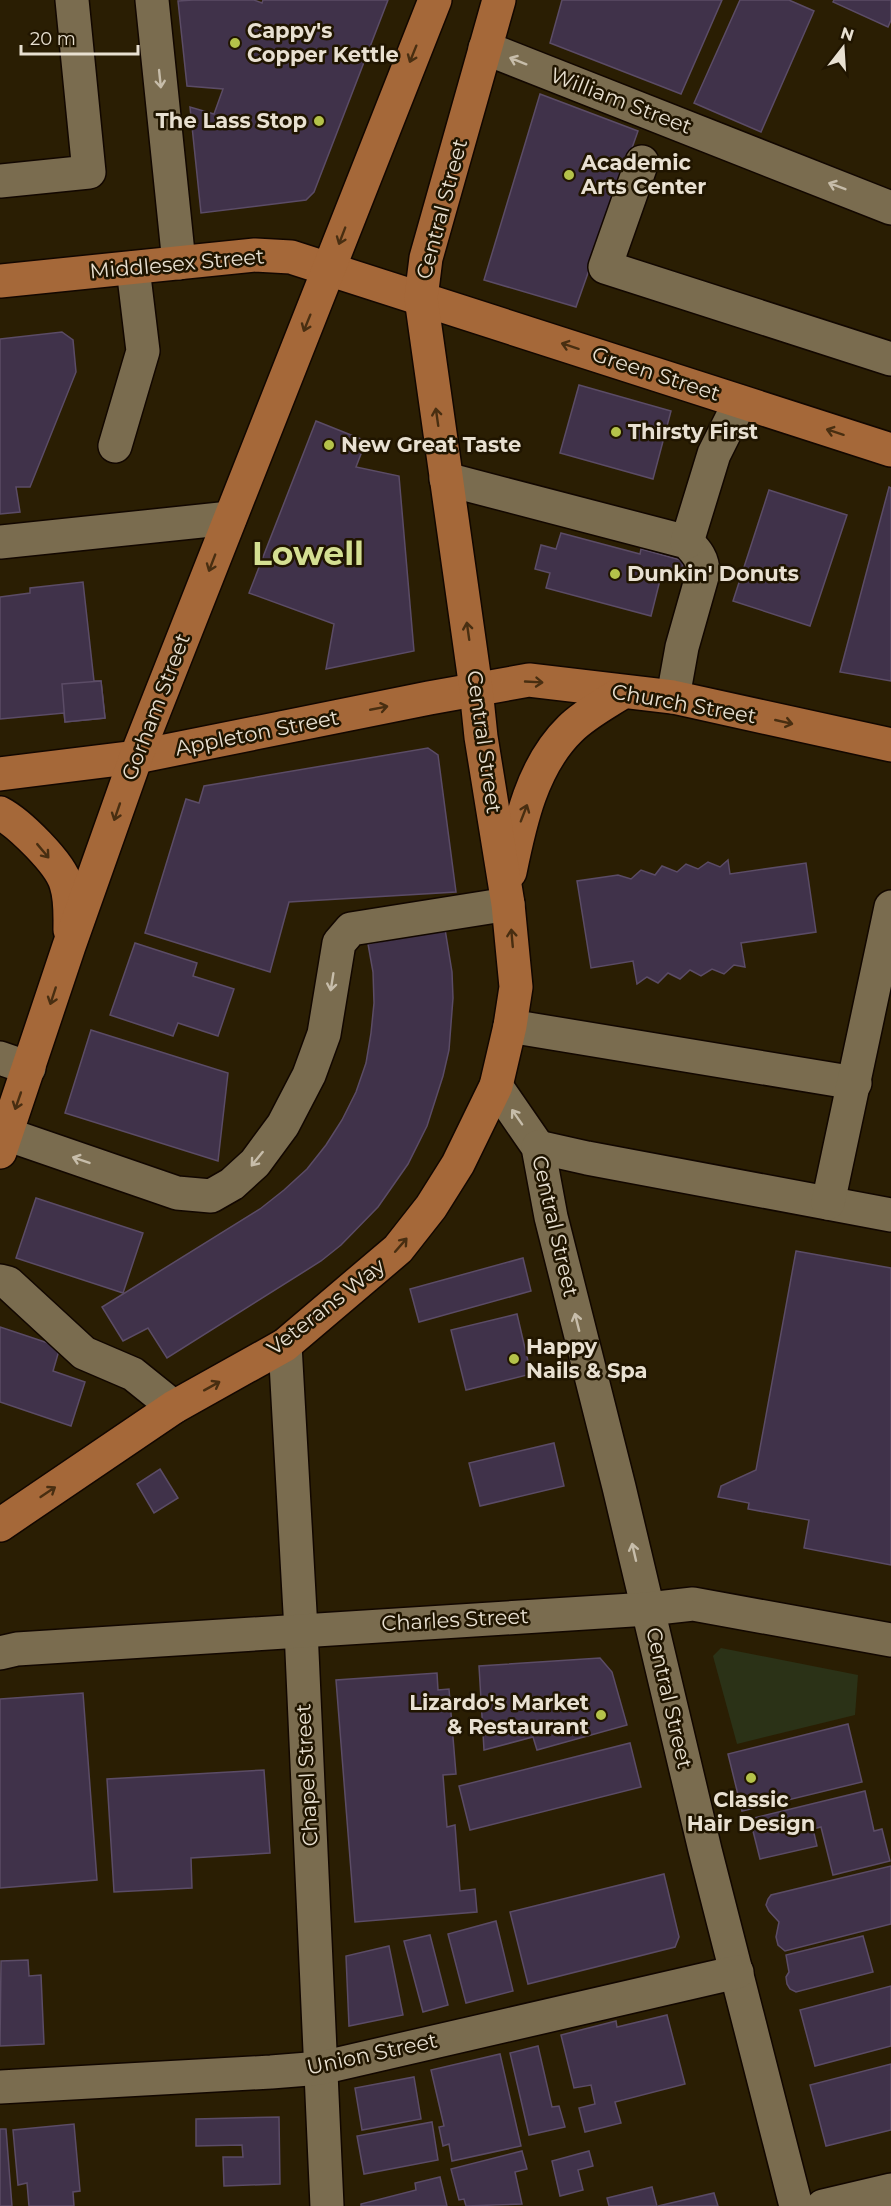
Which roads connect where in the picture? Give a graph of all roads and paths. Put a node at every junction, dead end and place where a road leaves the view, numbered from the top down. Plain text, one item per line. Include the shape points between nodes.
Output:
1 (72, 0) edge
2 (152, 0) edge
3 (435, 0) edge
4 (499, 0) edge
5 (486, 48) junction
6 (642, 162) dead end
7 (0, 181) edge
8 (891, 208) edge
9 (179, 263) junction
10 (134, 268) junction
11 (329, 268) junction
12 (0, 281) edge
13 (421, 298) junction
14 (891, 359) edge
15 (740, 402) junction
16 (115, 446) dead end
17 (891, 450) edge
18 (446, 479) junction
19 (230, 518) junction
20 (0, 542) edge
21 (687, 542) junction
22 (476, 689) junction
23 (624, 692) junction
24 (673, 698) junction
25 (891, 745) edge
26 (136, 757) junction
27 (0, 774) edge
28 (0, 813) edge
29 (507, 897) junction
30 (891, 907) edge
31 (69, 946) junction
32 (510, 1026) junction
33 (15, 1063) edge
34 (855, 1083) junction
35 (495, 1086) junction
36 (3, 1143) edge
37 (538, 1147) junction
38 (828, 1203) junction
39 (891, 1215) edge
40 (0, 1281) edge
41 (285, 1345) junction
42 (174, 1407) junction
43 (0, 1525) edge
44 (648, 1609) junction
45 (301, 1630) junction
46 (891, 1640) edge
47 (8, 1651) edge
48 (736, 1972) junction
49 (321, 2068) junction
50 (0, 2087) edge
51 (891, 2190) edge
52 (327, 2206) edge
53 (796, 2206) edge
54 (823, 2206) edge

1 - 7 street via 89,172
2 -> 9 street
3 -> 11 main road
4 - 5 main road, Central Street
8 -> 5 street, William Street
5 - 13 main road, Central Street via 426,258
6 - 14 street via 605,267
9 - 10 main road, Middlesex Street
9 - 11 main road, Middlesex Street via 274,255
10 - 12 main road, Middlesex Street
10 - 16 street via 143,351
11 - 13 main road, Middlesex Street
11 -> 19 main road, Gorham Street
15 -> 13 main road, Green Street
18 -> 13 main road, Central Street
17 -> 15 main road, Green Street
15 - 21 street via 717,447
18 - 21 street
22 -> 18 main road, Central Street
19 - 20 street
19 -> 26 main road, Gorham Street
21 - 24 street via 699,555 703,573 682,647
22 -> 23 main road, Church Street via 529,680
26 -> 22 main road, Appleton Street
22 - 29 main road, Central Street
23 - 24 main road, Church Street
29 -> 23 main road via 520,823 544,762 570,728
24 -> 25 main road, Church Street
26 - 27 main road, Appleton Street
26 -> 31 main road, Gorham Street
28 -> 31 main road via 14,820 44,850 66,882
32 -> 29 main road, Central Street via 516,987
29 -> 36 street via 351,930 339,943 324,1034 309,1075 283,1125 255,1163 212,1196 177,1193
30 - 34 street
31 -> 33 main road, Gorham Street
32 - 34 street
32 - 35 main road, Central Street
33 -> 36 main road, Gorham Street
34 - 38 street
37 -> 35 street, Central Street
41 -> 35 main road, Veterans Way via 398,1249 458,1164
37 - 38 street
44 -> 37 street, Central Street via 551,1217
38 - 39 street
40 - 42 street via 8,1283 84,1353 133,1374
42 -> 41 main road, Veterans Way
41 - 45 street, Chapel Street
43 -> 42 main road, Veterans Way
44 - 45 street, Charles Street
44 - 46 street, Charles Street via 693,1604
44 - 48 street, Central Street
45 - 47 street, Charles Street
45 - 49 street, Chapel Street
48 - 49 street, Union Street
48 - 53 street, Central Street
49 - 50 street, Union Street
49 - 52 street, Chapel Street
51 - 54 street

